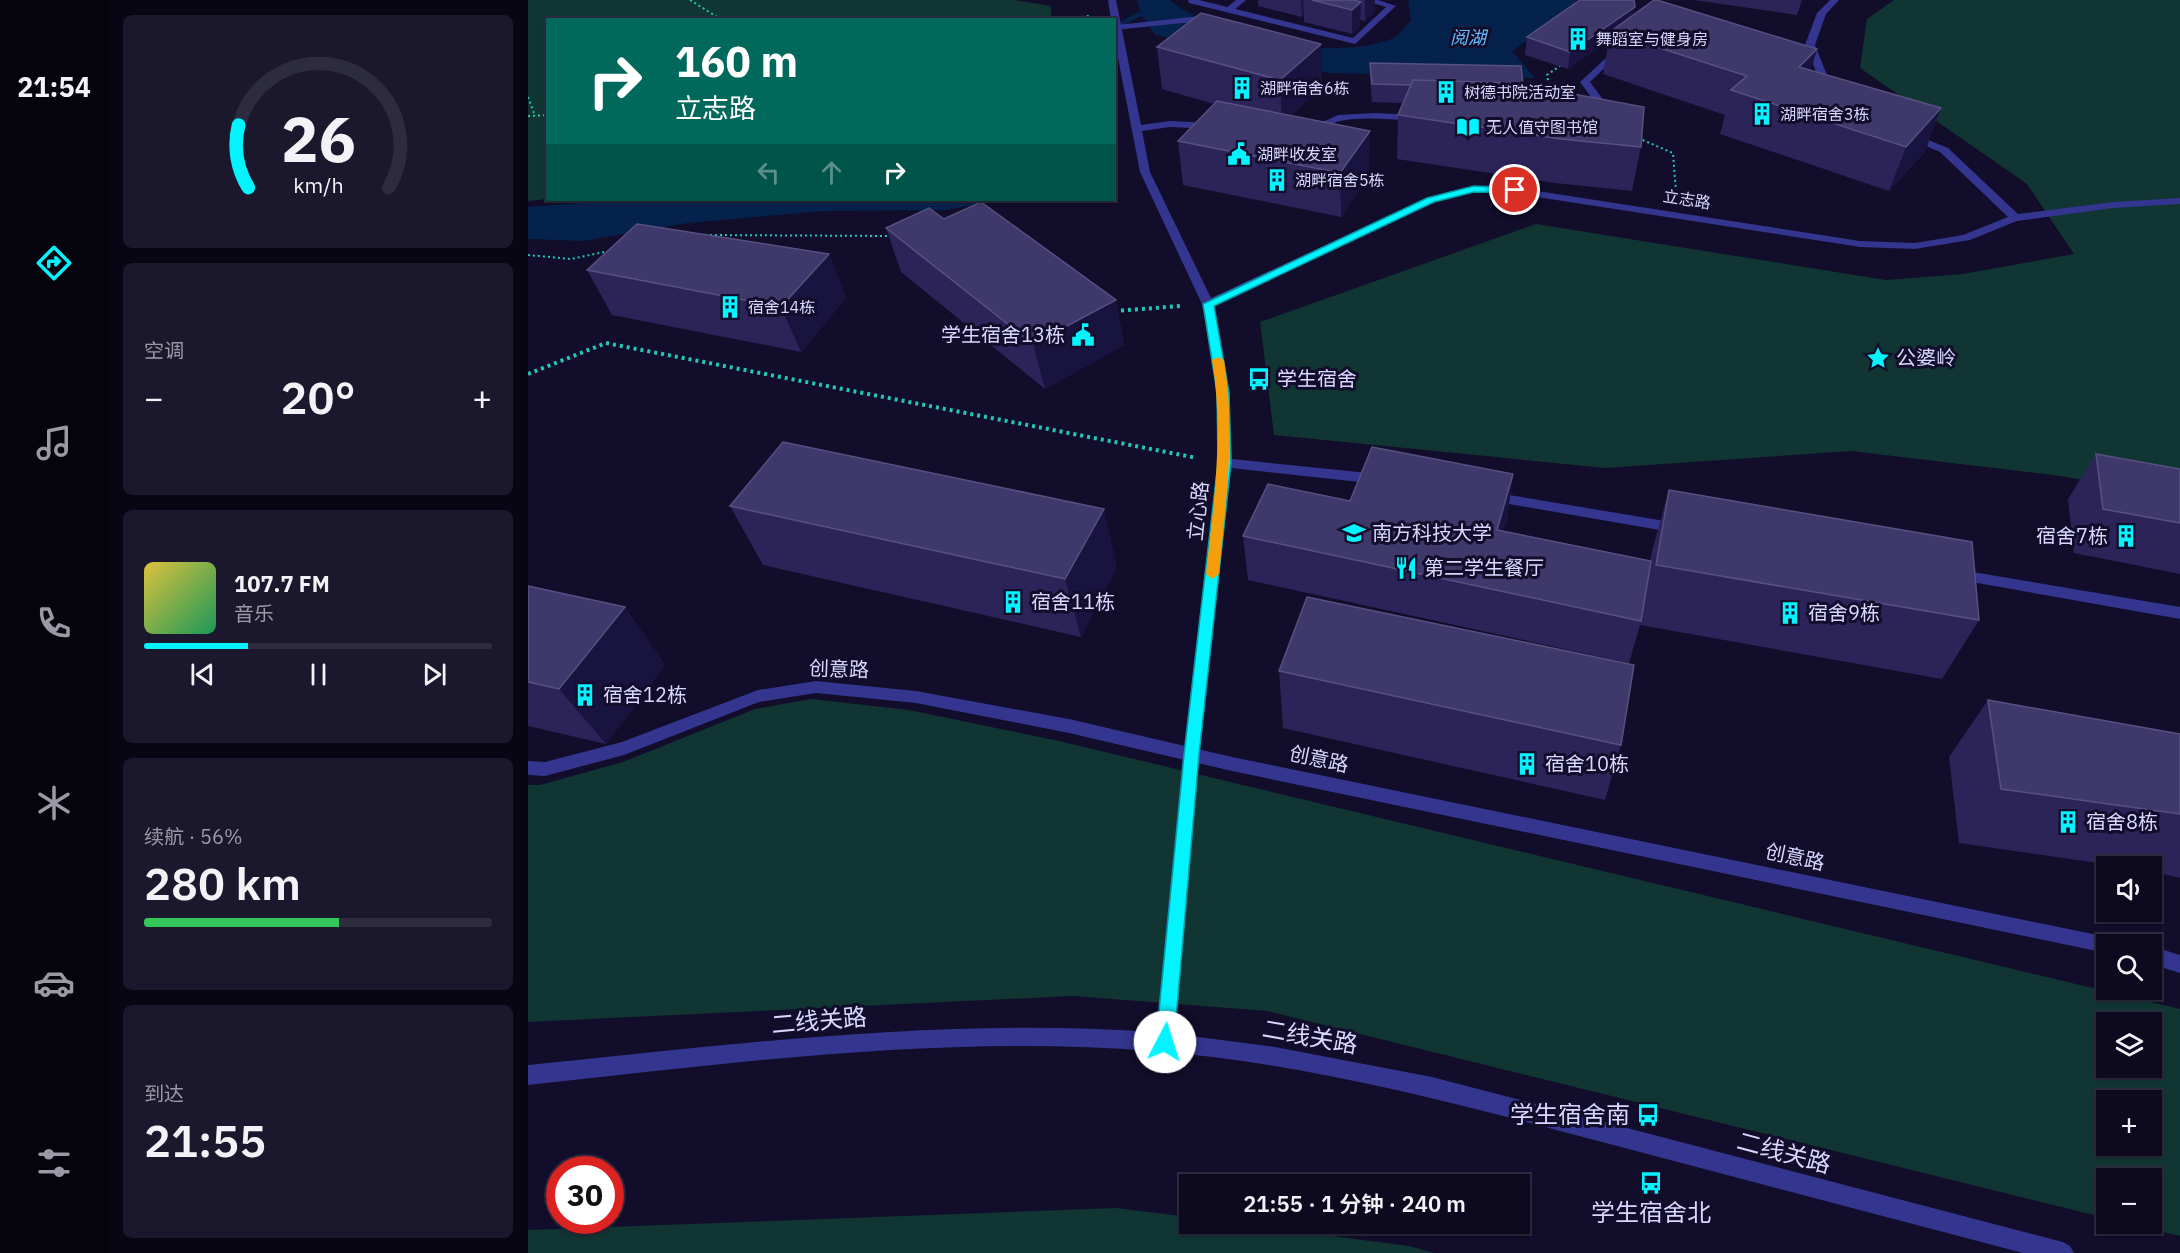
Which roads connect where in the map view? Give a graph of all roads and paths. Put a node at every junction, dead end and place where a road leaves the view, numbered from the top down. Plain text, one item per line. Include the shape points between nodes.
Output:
1 (690, 0) edge
2 (1112, 0) edge
3 (1194, 0) edge
4 (1242, 0) edge
5 (1366, 0) edge
6 (1835, 0) edge
7 (1254, 7) dead end
8 (1229, 10) junction
9 (1246, 14) junction
10 (719, 18) edge
11 (1115, 18) edge
12 (1116, 22) edge
13 (1117, 28) junction
14 (1628, 41) edge
15 (1564, 63) edge
16 (1556, 93) edge
17 (528, 97) edge
18 (1844, 98) edge
19 (546, 115) edge
20 (528, 116) edge
21 (535, 116) junction
22 (1433, 119) edge
23 (1224, 126) edge
24 (1136, 129) junction
25 (1621, 130) joint
26 (1901, 131) edge
27 (1298, 132) edge
28 (2180, 201) edge
29 (1677, 214) junction
30 (2015, 218) junction
31 (705, 235) edge
32 (903, 236) edge
33 (616, 250) edge
34 (528, 255) edge
35 (1208, 304) junction
36 (1105, 305) edge
37 (528, 374) edge
38 (1225, 463) junction
39 (1390, 480) edge
40 (1473, 494) edge
41 (1686, 529) edge
42 (1946, 572) edge
43 (2180, 613) edge
44 (1191, 755) junction
45 (528, 768) edge
46 (2096, 943) edge
47 (2162, 959) edge
48 (2180, 964) edge
49 (1165, 1042) junction
50 (528, 1075) edge
51 (2063, 1253) edge

1 - 10 path
2 - 11 street, 立心路
3 - 8 street
4 - 8 street
5 - 9 street via 1392,6 1355,41
6 - 18 street via 1822,13 1810,45 1827,86
7 - 9 street
8 - 9 street
8 - 13 street via 1205,20
12 - 13 street, 立心路
13 - 24 street, 立心路
14 - 25 street via 1585,82
15 - 16 path via 1547,75
17 - 21 path
19 - 21 path
20 - 21 path
22 - 27 street via 1338,118
23 - 24 street via 1170,124
24 - 35 street, 立心路 via 1145,172
25 - 29 path via 1673,153
26 - 30 street via 1944,150
28 - 30 street, 立志路
29 - 30 street, 立志路 via 1860,244 1916,246 1966,238
29 - 35 street, 立志路 via 1498,188 1474,189 1431,200
31 - 32 path
33 - 34 path via 571,259
35 - 36 path via 1115,312
35 - 38 street, 立心路 via 1223,392
37 - 38 path via 606,343
38 - 39 street
38 - 44 street, 立心路
40 - 41 street
42 - 43 street
44 - 45 street, 创意路 via 1069,726 916,697 816,687 758,696 624,748 545,769
44 - 46 street, 创意路
44 - 49 street, 立心路
47 - 48 street
49 - 50 street, 二线关路 via 931,1038
49 - 51 street, 二线关路 via 1332,1065 1432,1087

